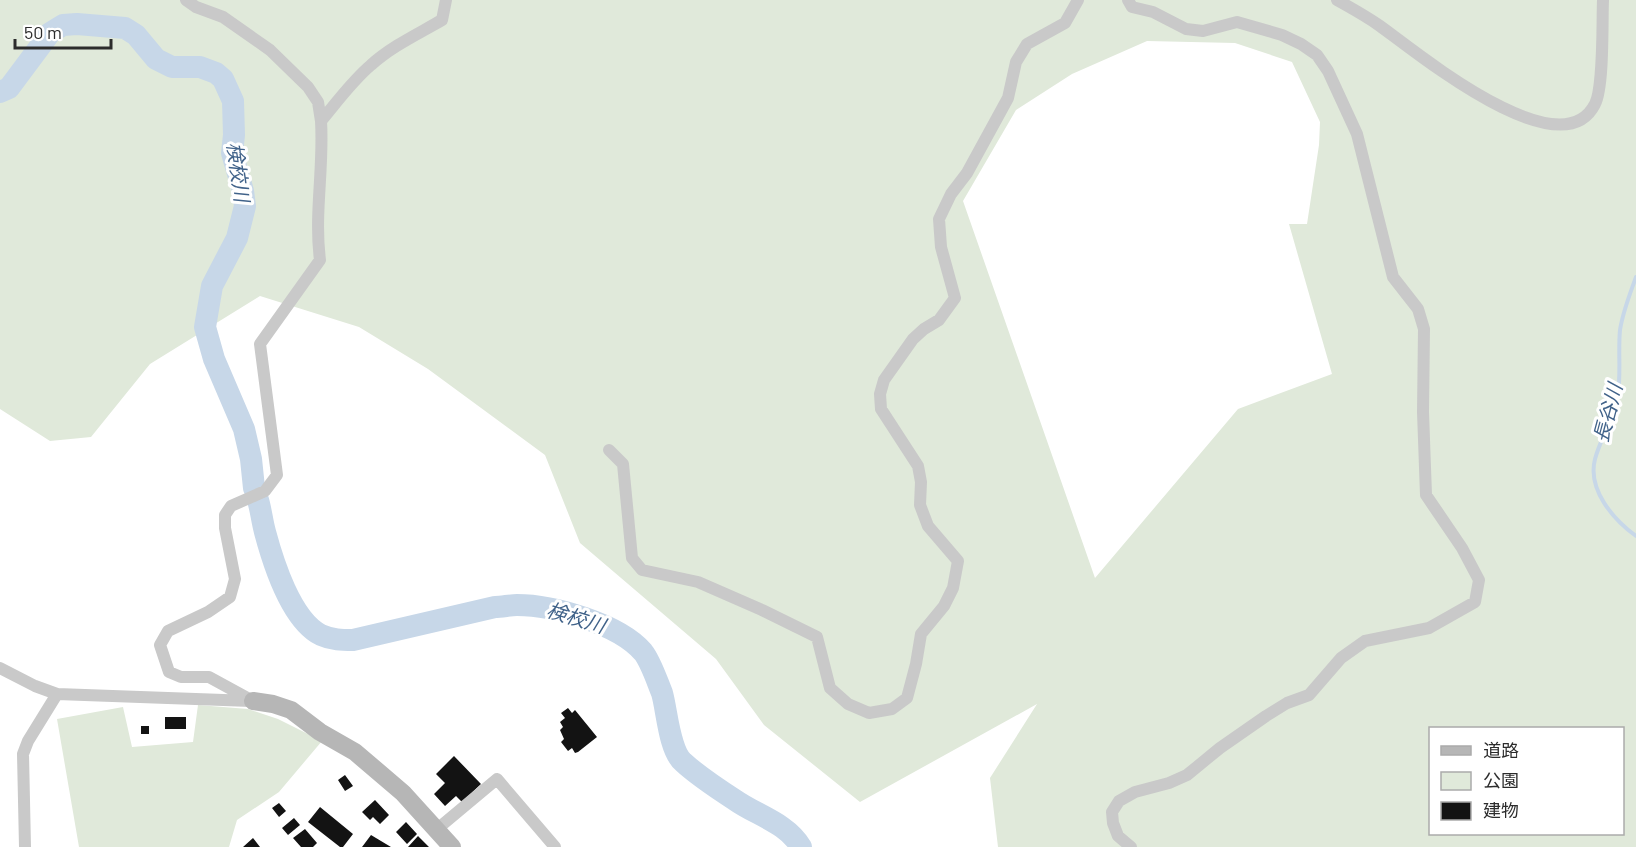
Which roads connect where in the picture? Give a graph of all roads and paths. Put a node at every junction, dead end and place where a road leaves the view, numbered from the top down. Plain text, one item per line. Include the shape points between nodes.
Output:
1 (186, 0) edge
2 (446, 0) edge
3 (1078, 0) edge
4 (1128, 0) edge
5 (1337, 0) edge
6 (1603, 0) edge
7 (321, 121) junction
8 (609, 450) dead end
9 (0, 668) edge
10 (57, 694) junction
11 (254, 701) junction
12 (436, 830) junction
13 (25, 847) edge
14 (452, 847) edge
15 (555, 847) edge
16 (1131, 847) edge

1 - 7 street via 223,17 270,50 308,87 318,102
2 - 7 street via 442,20 370,65
3 - 8 street via 1065,22 1027,44 1016,62 1008,98 939,219 941,247 956,298 939,320 913,339 884,380 880,394 881,409 918,466 920,505 928,526 958,561 953,588 944,606 921,634 907,698 892,709 869,713 848,704 830,688 817,637 698,582 642,570 632,558 623,464
4 - 16 street via 1132,7 1153,12 1186,29 1203,31 1237,22 1282,35 1317,55 1328,71 1358,134 1393,277 1418,309 1424,329 1426,495 1479,580 1475,602 1456,614 1429,628 1365,641 1341,658 1309,694 1266,716 1187,775 1119,801 1112,812 1113,823
5 - 6 street via 1500,106 1540,123 1557,125 1580,119 1595,105
7 - 11 street via 317,236 320,260 260,344 277,475 265,491 231,506 225,515 235,579 230,597 168,631 160,645 169,672 181,677 209,676
9 - 10 street
10 - 11 street
10 - 13 street via 23,754
11 - 12 street via 291,710 355,752 403,793
12 - 14 street
12 - 15 street via 497,779

